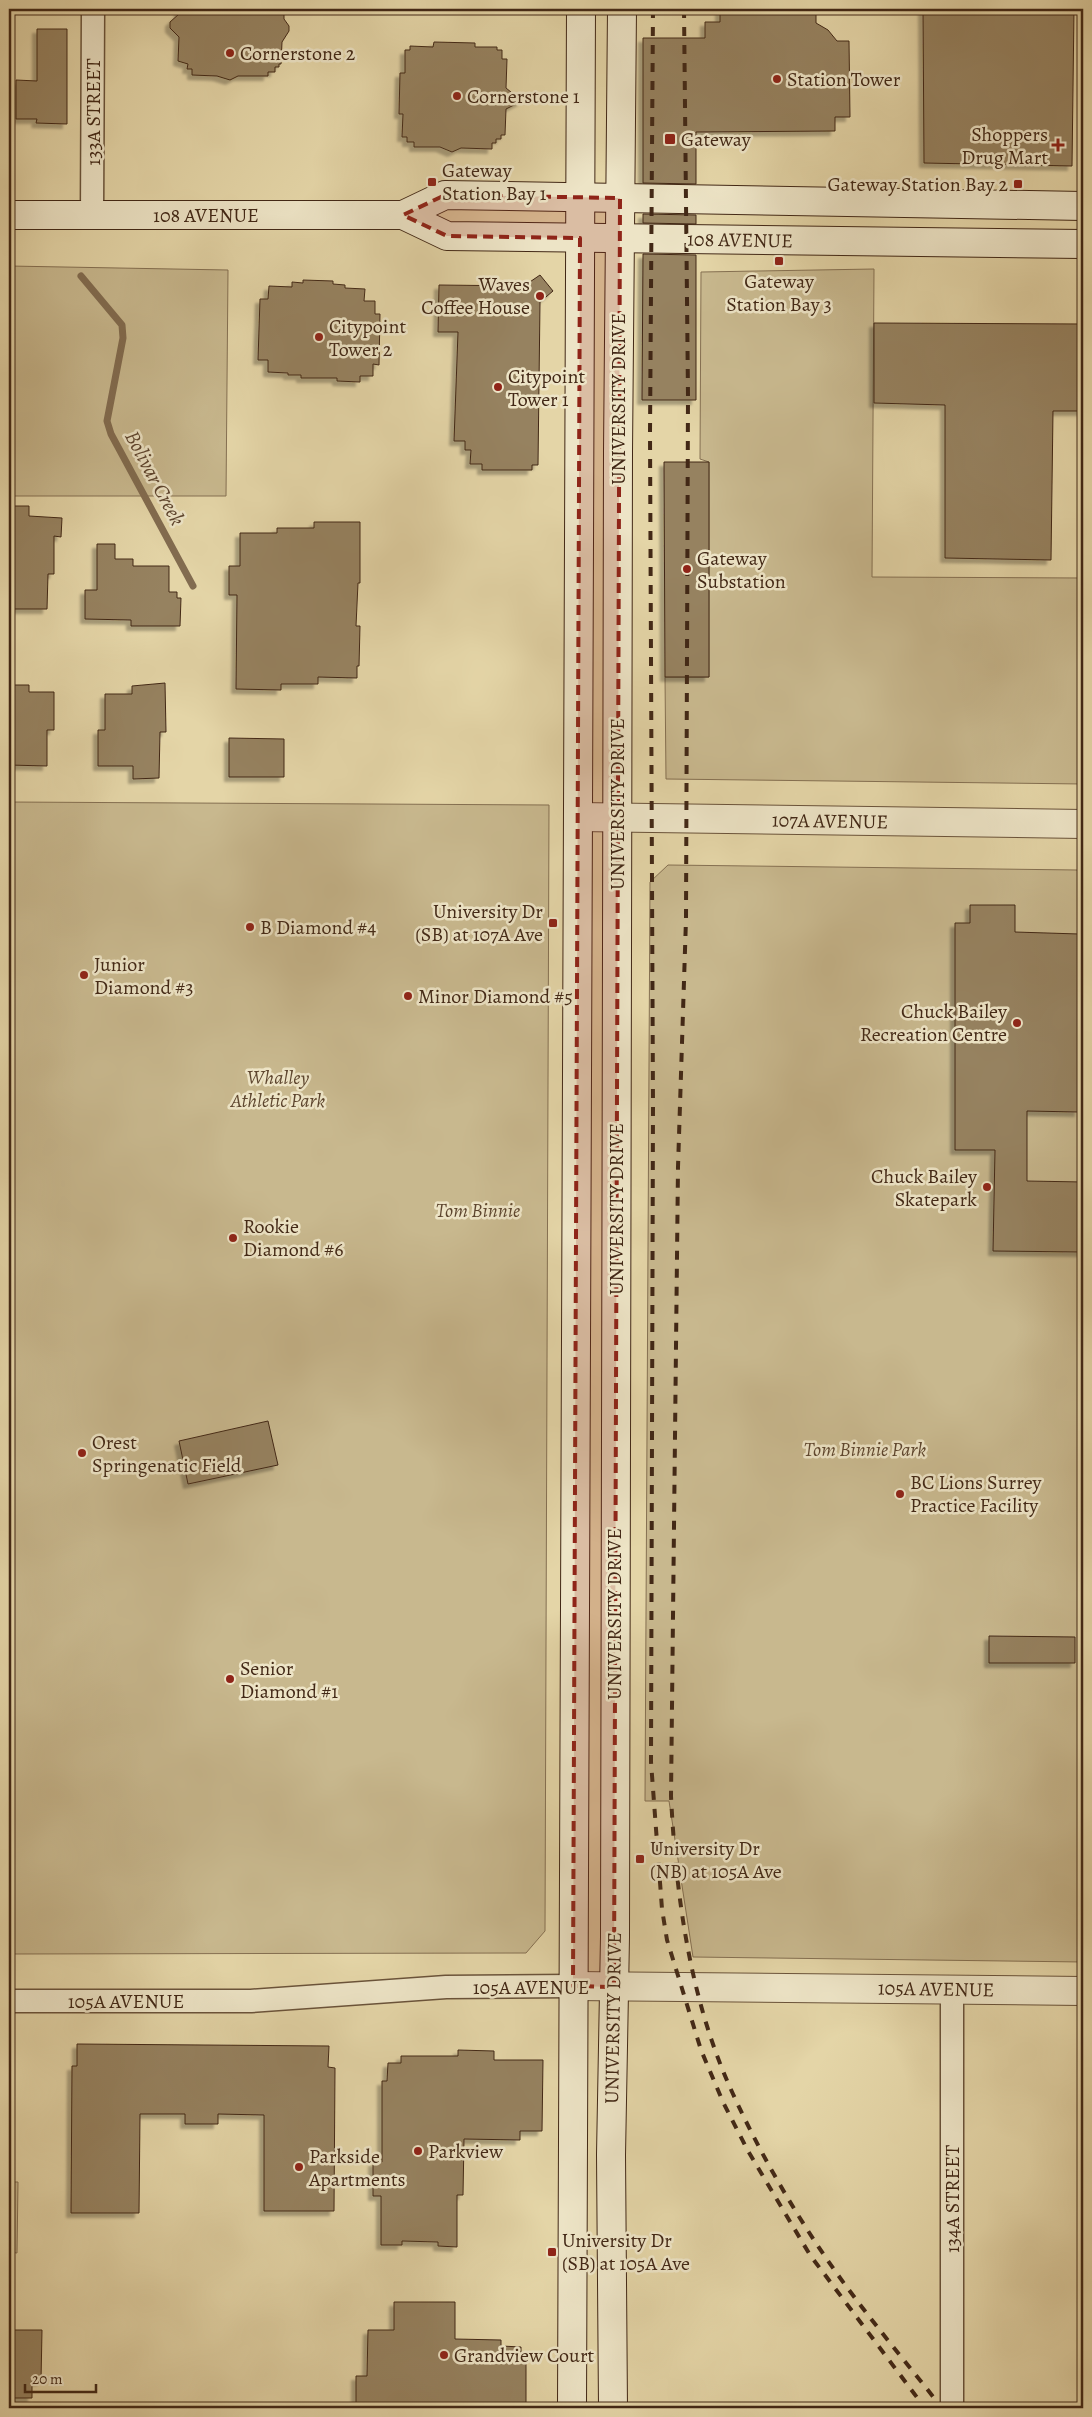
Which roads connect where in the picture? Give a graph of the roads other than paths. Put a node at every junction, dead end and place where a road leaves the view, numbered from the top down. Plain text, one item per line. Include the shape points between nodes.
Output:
1 (93, 9) edge
2 (581, 9) edge
3 (622, 9) edge
4 (581, 198) junction
5 (620, 198) junction
6 (1083, 206) edge
7 (9, 215) edge
8 (92, 215) junction
9 (403, 215) junction
10 (580, 238) junction
11 (619, 238) junction
12 (1083, 244) edge
13 (578, 817) junction
14 (617, 818) junction
15 (1083, 824) edge
16 (573, 1986) junction
17 (614, 1987) junction
18 (952, 1989) junction
19 (1083, 1991) edge
20 (9, 2001) edge
21 (572, 2408) edge
22 (613, 2408) edge
23 (952, 2408) edge

1 - 8 street, 133A STREET
2 - 4 main road, UNIVERSITY DRIVE
3 - 5 main road, UNIVERSITY DRIVE
4 - 5 main road, 108 AVENUE
4 - 9 main road, 108 AVENUE via 444,195
4 - 10 main road, UNIVERSITY DRIVE
5 - 6 main road, 108 AVENUE
5 - 11 main road, UNIVERSITY DRIVE
7 - 8 main road, 108 AVENUE
8 - 9 main road, 108 AVENUE
9 - 10 main road, 108 AVENUE via 447,236
10 - 11 main road, 108 AVENUE
10 - 13 main road, UNIVERSITY DRIVE
11 - 12 main road, 108 AVENUE
11 - 14 main road, UNIVERSITY DRIVE
13 - 14 main road, 107A AVENUE
13 - 16 main road, UNIVERSITY DRIVE
14 - 15 main road, 107A AVENUE
14 - 17 main road, UNIVERSITY DRIVE
16 - 17 main road, 105A AVENUE
16 - 20 street, 105A AVENUE via 446,1987 251,2001
16 - 21 main road, UNIVERSITY DRIVE
17 - 18 main road, 105A AVENUE
17 - 22 main road, UNIVERSITY DRIVE via 611,2155
18 - 19 main road, 105A AVENUE
18 - 23 street, 134A STREET

